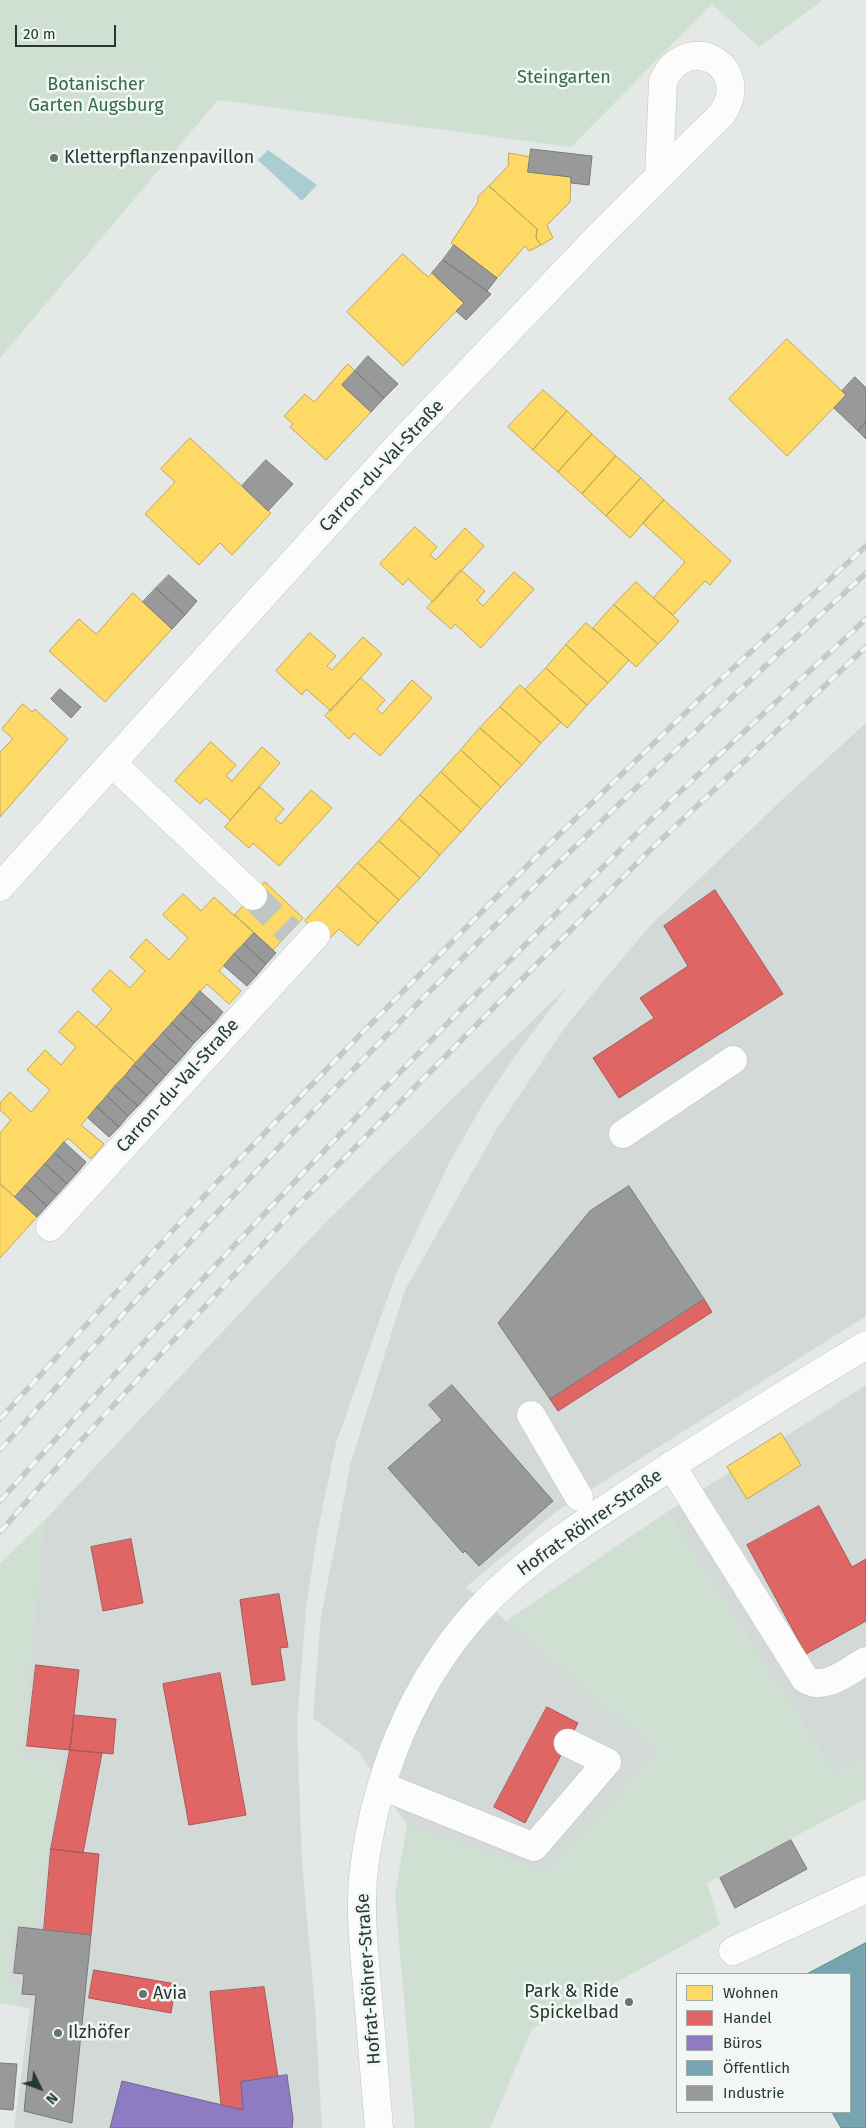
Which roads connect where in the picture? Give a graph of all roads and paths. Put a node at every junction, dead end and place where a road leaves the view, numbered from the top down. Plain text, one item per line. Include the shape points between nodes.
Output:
1 (659, 177) dead end
2 (112, 764) junction
3 (0, 888) edge
4 (253, 896) tunnel mouth
5 (304, 938) dead end
6 (733, 1060) dead end
7 (623, 1134) dead end
8 (50, 1227) dead end
9 (866, 1345) edge
10 (531, 1415) dead end
11 (671, 1465) junction
12 (579, 1497) dead end
13 (866, 1661) edge
14 (568, 1743) dead end
15 (382, 1786) junction
16 (866, 1889) edge
17 (733, 1951) dead end
18 (379, 2128) edge

1 - 2 street, Carron-du-Val-Straße via 398,446
2 - 3 street, Carron-du-Val-Straße
2 - 4 street
5 - 8 street, Carron-du-Val-Straße
6 - 7 street
9 - 11 street, Hofrat-Röhrer-Straße
10 - 12 street
11 - 13 street via 805,1679 813,1684 826,1683
11 - 15 street, Hofrat-Röhrer-Straße via 547,1549 506,1583 466,1624 440,1659 408,1715
14 - 15 street via 607,1762 534,1847
15 - 18 street, Hofrat-Röhrer-Straße via 370,1832 363,1879 362,1925
16 - 17 street

